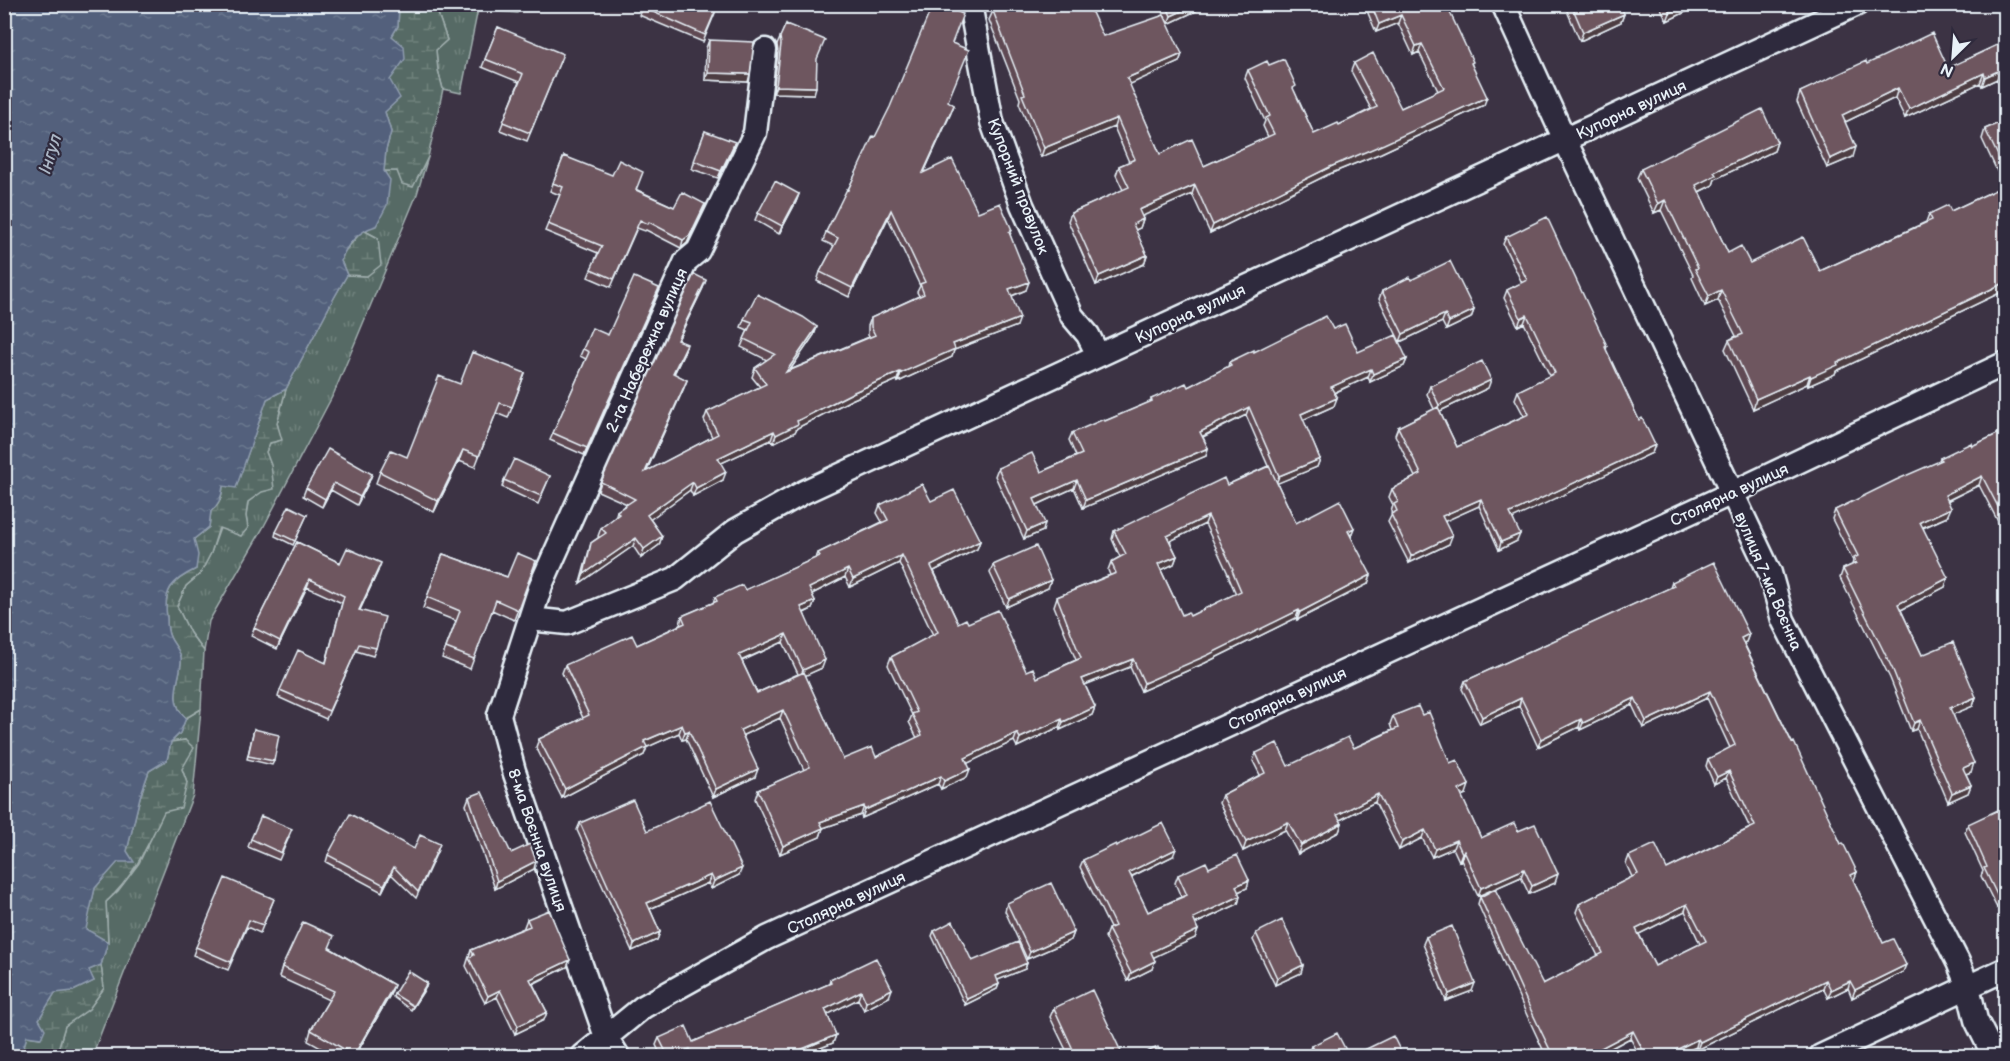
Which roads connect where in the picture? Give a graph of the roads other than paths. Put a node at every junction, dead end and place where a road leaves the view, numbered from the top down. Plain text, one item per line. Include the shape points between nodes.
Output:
1 (970, 4) edge
2 (1503, 4) edge
3 (1857, 4) edge
4 (765, 50) dead end
5 (1565, 140) junction
6 (1098, 355) junction
7 (2006, 363) edge
8 (1732, 493) junction
9 (530, 619) junction
10 (2006, 969) edge
11 (1968, 987) junction
12 (606, 1037) junction
13 (584, 1056) edge
14 (618, 1056) edge
15 (1821, 1056) edge
16 (1994, 1056) edge

1 - 6 street, Купорний провулок via 992,122 1022,205 1072,316
2 - 5 street, вулиця 7-ма Воєнна
3 - 5 street, Купорна вулиця
4 - 9 street, 2-га Набережна вулиця via 755,133 698,251 686,261 541,585
5 - 6 street, Купорна вулиця
5 - 8 street, вулиця 7-ма Воєнна
6 - 9 street, Купорна вулиця via 804,492 735,531 675,579 567,623
7 - 8 street, Столярна вулиця
8 - 11 street, вулиця 7-ма Воєнна via 1770,573 1783,620
8 - 12 street, Столярна вулиця via 767,939 643,1007
9 - 12 street, 8-ма Воєнна вулиця via 499,715 514,771
10 - 11 street
11 - 15 street
11 - 16 street, вулиця 7-ма Воєнна via 1976,1020
12 - 13 street, Столярна вулиця
12 - 14 street, 8-ма Воєнна вулиця

